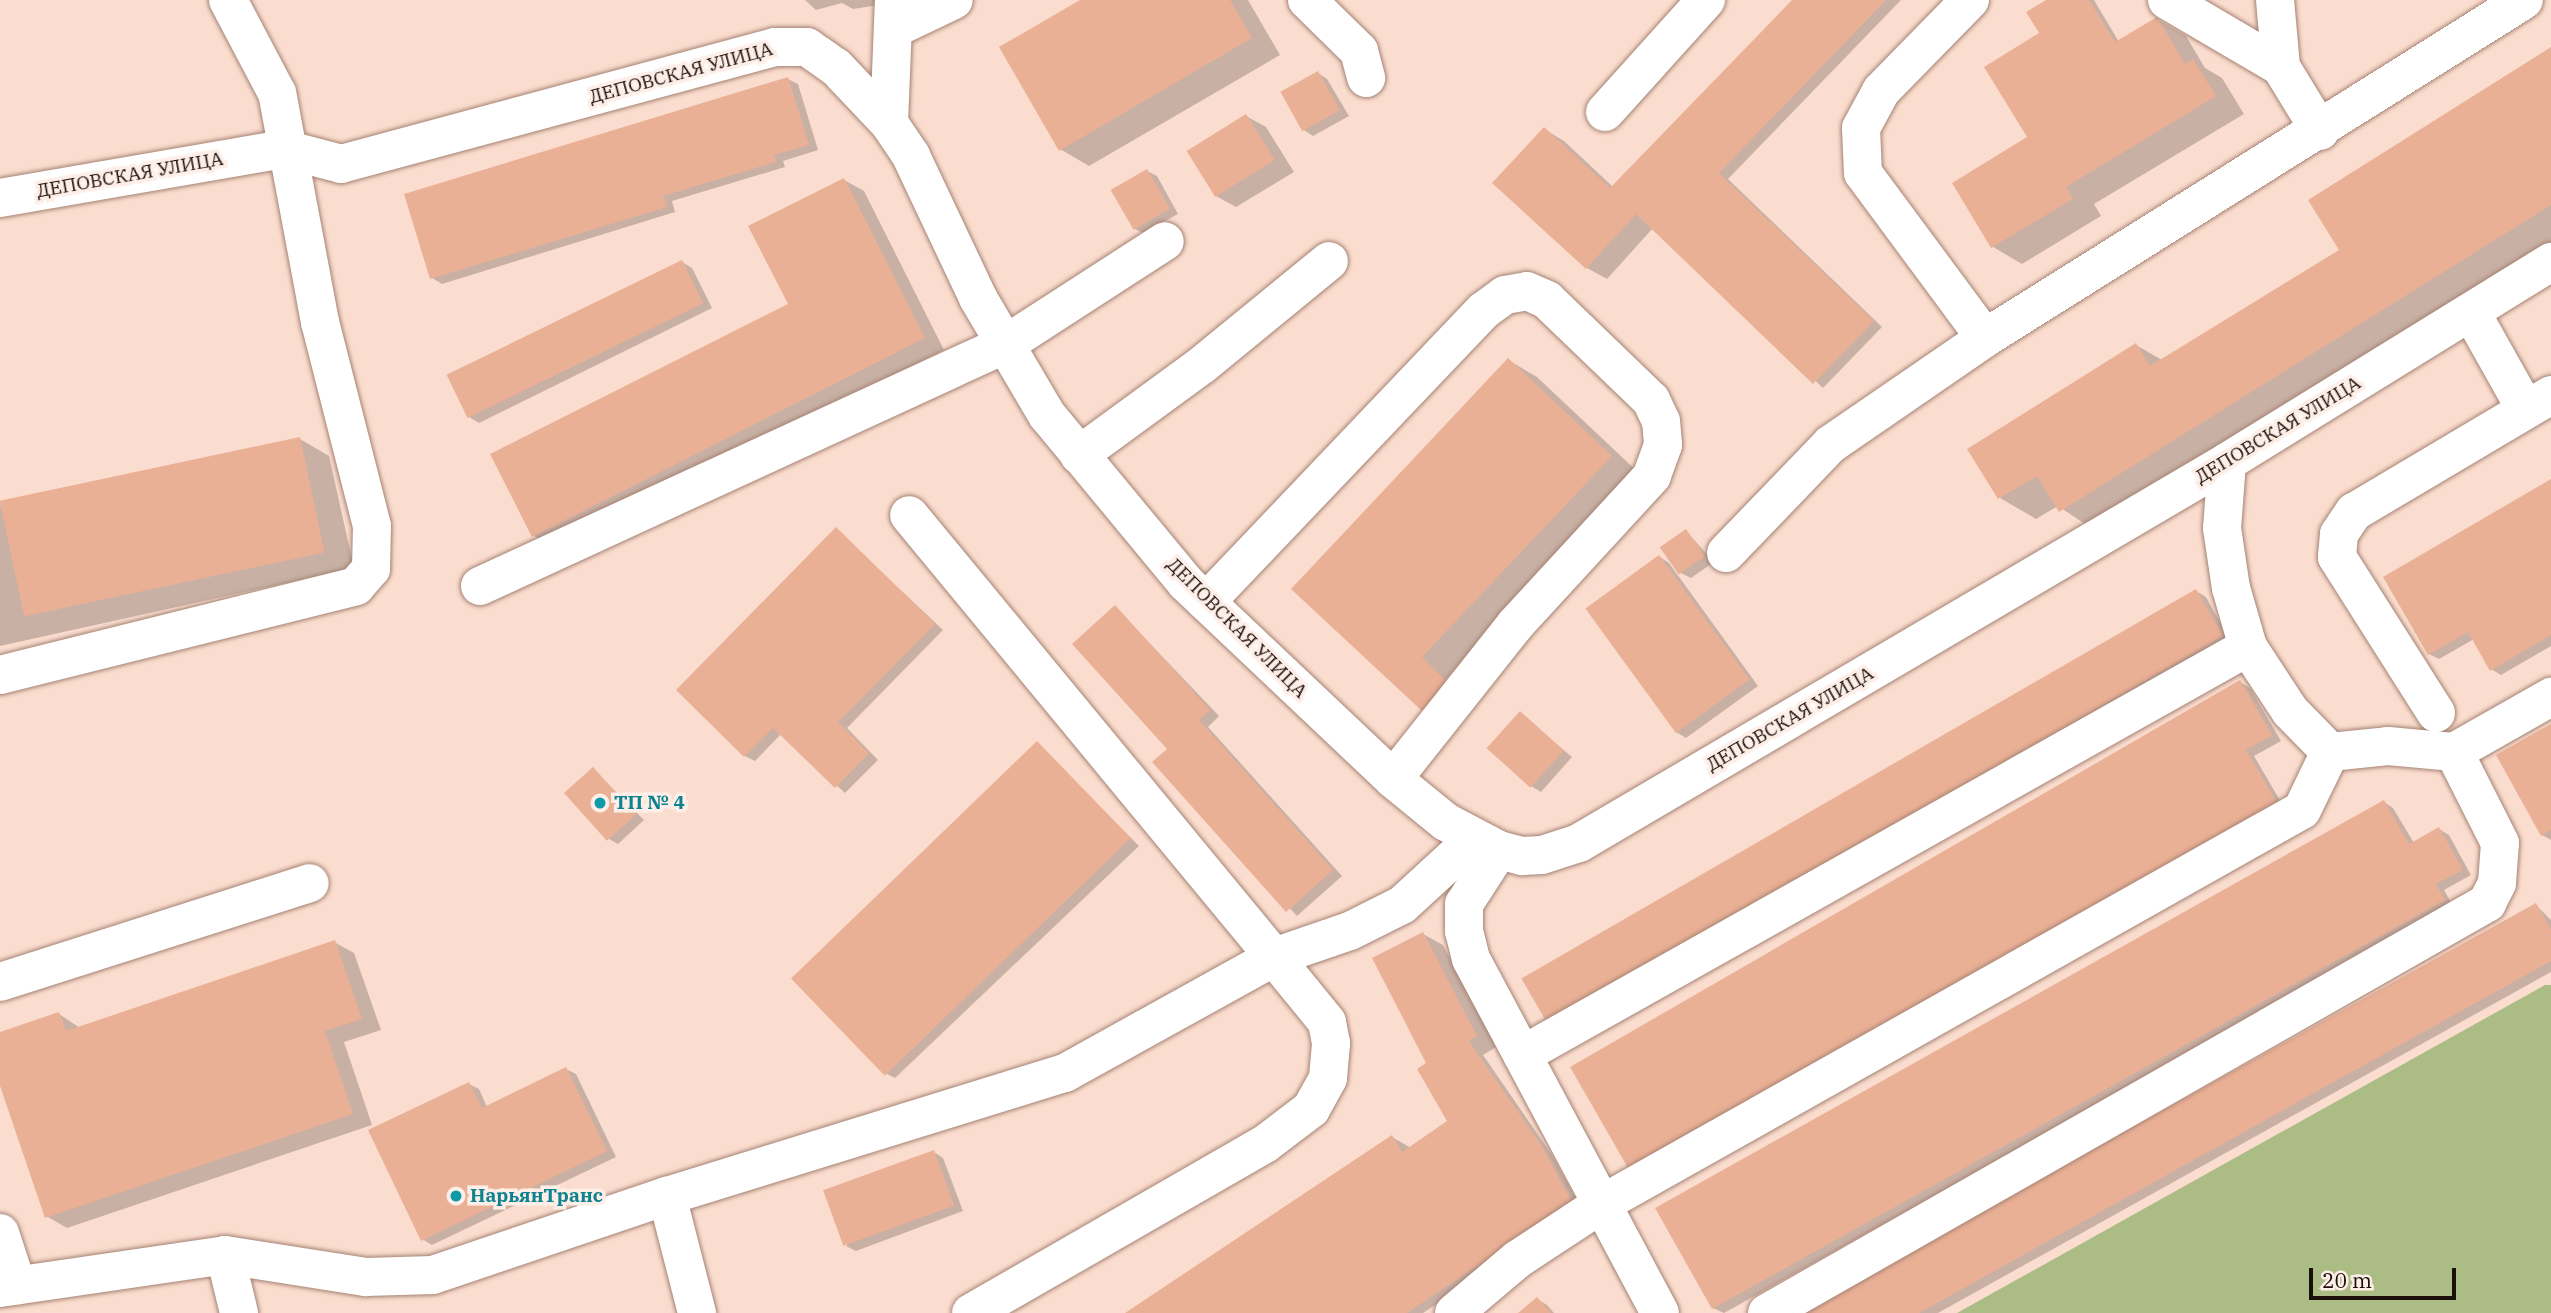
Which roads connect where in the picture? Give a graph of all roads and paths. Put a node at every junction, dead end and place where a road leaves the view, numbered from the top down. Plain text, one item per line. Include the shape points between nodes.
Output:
1 (228, 0) edge
2 (954, 0) edge
3 (1307, 0) edge
4 (1706, 0) edge
5 (1970, 0) edge
6 (2167, 0) edge
7 (2275, 0) edge
8 (2524, 0) edge
9 (895, 14) edge
10 (2281, 67) junction
11 (1366, 78) dead end
12 (1605, 112) dead end
13 (889, 124) junction
14 (2319, 131) junction
15 (284, 149) junction
16 (0, 198) edge
17 (1165, 241) dead end
18 (1329, 261) dead end
19 (2551, 262) edge
20 (2471, 312) junction
21 (1984, 338) junction
22 (1006, 344) junction
23 (2539, 403) edge
24 (1079, 455) junction
25 (2227, 462) junction
26 (909, 515) dead end
27 (1726, 553) dead end
28 (480, 586) dead end
29 (1206, 602) junction
30 (2248, 647) junction
31 (0, 675) edge
32 (2551, 697) edge
33 (2436, 713) dead end
34 (2330, 752) junction
35 (2454, 752) junction
36 (1393, 779) junction
37 (1487, 844) junction
38 (310, 883) dead end
39 (1274, 957) junction
40 (0, 982) edge
41 (1522, 1055) junction
42 (667, 1196) junction
43 (1600, 1205) junction
44 (0, 1233) edge
45 (226, 1255) junction
46 (9, 1287) edge
47 (239, 1313) edge
48 (697, 1313) edge
49 (971, 1313) edge
50 (1454, 1313) edge
51 (1660, 1313) edge
52 (1766, 1313) edge

1 - 15 street via 277,93
2 - 9 street
3 - 11 street via 1359,51
4 - 12 street
5 - 21 street via 1881,91 1861,128 1863,173
6 - 10 street
7 - 10 street
8 - 14 street
9 - 13 street
10 - 14 street
13 - 15 street, ДЕПОВСКАЯ УЛИЦА via 835,67 807,47 794,45 341,164
13 - 22 street, ДЕПОВСКАЯ УЛИЦА via 911,156 978,298
14 - 21 street
15 - 16 street, ДЕПОВСКАЯ УЛИЦА
15 - 31 street via 320,322 372,526 371,569 356,586
17 - 22 street
18 - 24 street via 1202,365
19 - 20 street, ДЕПОВСКАЯ УЛИЦА
20 - 23 street
20 - 25 street, ДЕПОВСКАЯ УЛИЦА
21 - 27 street via 1830,444
22 - 24 street, ДЕПОВСКАЯ УЛИЦА via 1047,415
22 - 28 street
23 - 33 street via 2354,512 2339,534 2337,557
24 - 29 street, ДЕПОВСКАЯ УЛИЦА
25 - 30 street via 2222,528 2231,588
25 - 37 street, ДЕПОВСКАЯ УЛИЦА via 1579,842 1542,855
26 - 39 street
29 - 36 street, ДЕПОВСКАЯ УЛИЦА
29 - 36 street via 1483,311 1506,295 1527,290 1547,300 1651,400 1661,421 1663,445 1652,477 1515,625
30 - 34 street via 2290,711
30 - 41 street
32 - 35 street
34 - 35 street via 2388,746
34 - 43 street via 2302,810
35 - 52 street via 2500,843 2497,883 2487,903
36 - 37 street, ДЕПОВСКАЯ УЛИЦА via 1446,822
37 - 39 street via 1402,905 1350,931
37 - 41 street via 1464,904 1464,931 1471,959
38 - 40 street
39 - 42 street via 1065,1073
39 - 49 street via 1327,1022 1331,1043 1328,1078 1311,1109 1265,1144
41 - 43 street
42 - 45 street via 433,1275 366,1277
42 - 48 street
43 - 50 street via 1518,1259
43 - 51 street
44 - 46 street
45 - 46 street
45 - 47 street

